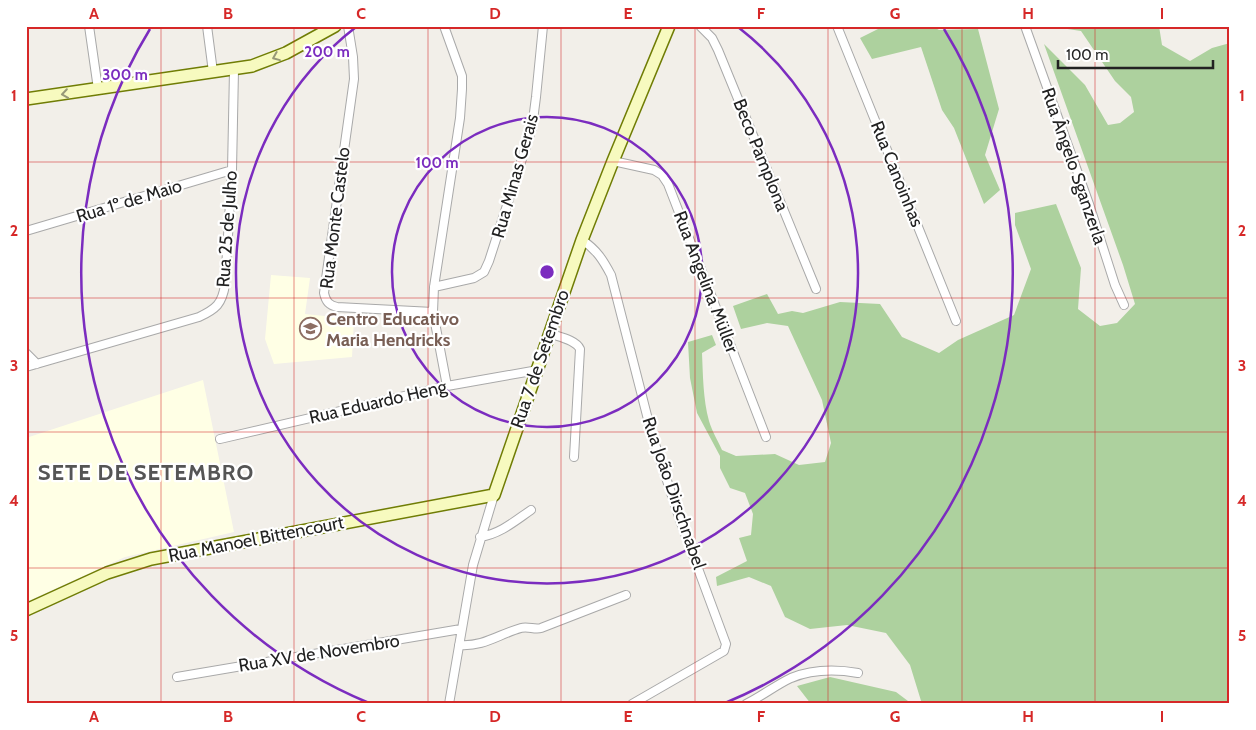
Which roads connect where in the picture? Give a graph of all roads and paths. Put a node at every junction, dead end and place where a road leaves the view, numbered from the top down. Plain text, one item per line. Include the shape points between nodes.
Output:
1 (89, 26) edge
2 (207, 26) edge
3 (335, 26) edge
4 (348, 26) edge
5 (444, 26) edge
6 (542, 26) edge
7 (669, 26) edge
8 (700, 26) edge
9 (837, 26) edge
10 (1025, 26) edge
11 (234, 70) junction
12 (213, 72) junction
13 (98, 89) junction
14 (26, 99) edge
15 (613, 161) junction
16 (232, 170) junction
17 (26, 232) edge
18 (582, 240) junction
19 (434, 287) junction
20 (816, 289) dead end
21 (1124, 305) dead end
22 (433, 312) junction
23 (956, 321) dead end
24 (551, 334) junction
25 (26, 353) edge
26 (36, 364) junction
27 (26, 368) edge
28 (538, 370) junction
29 (448, 386) junction
30 (766, 437) dead end
31 (220, 439) dead end
32 (574, 457) dead end
33 (494, 495) junction
34 (531, 510) dead end
35 (480, 537) junction
36 (626, 595) dead end
37 (26, 610) edge
38 (461, 630) junction
39 (459, 645) junction
40 (858, 673) dead end
41 (177, 677) dead end
42 (450, 704) edge
43 (632, 704) edge
44 (746, 704) edge

1 - 13 street
2 - 12 street
3 -> 11 street via 286,54
4 - 22 street, Rua Monte Castelo via 354,79 324,293 326,300 337,306
5 - 19 street via 462,76 462,89
6 - 19 street, Rua Minas Gerais via 532,128 489,261 484,272 474,278
7 - 15 street, Rua 7 de Setembro
8 - 20 street, Beco Pamplona via 718,50
9 - 23 street, Rua Canoinhas
10 - 21 street, Rua Ângelo Sganzerla
11 - 12 street
11 - 16 street, Rua 25 de Julho
12 - 13 street
13 -> 14 street
15 - 18 street, Rua 7 de Setembro
15 - 30 street, Rua Angelina Müller via 654,170 668,184
16 - 17 street, Rua 1º de Maio
16 - 26 street, Rua 25 de Julho via 225,285 218,306 199,317
18 - 24 street, Rua 7 de Setembro
18 - 43 street, Rua João Dirschnabel via 603,258 611,275 652,435 726,644 724,651
19 - 22 street
22 - 29 street
24 - 28 street, Rua 7 de Setembro
24 - 32 street via 575,343 580,349
25 - 26 street
26 - 27 street, Rua 25 de Julho
28 - 29 street, Rua Eduardo Heng
28 - 33 street, Rua 7 de Setembro
29 - 31 street, Rua Eduardo Heng
33 - 35 street, Rua 7 de Setembro
33 - 37 street, Rua Manoel Bittencourt via 151,559 107,573
34 - 35 street via 493,535
35 - 38 street, Rua 7 de Setembro
36 - 39 street via 541,628 524,627 479,644
38 - 39 street, Rua 7 de Setembro
38 - 41 street, Rua XV de Novembro
39 - 42 street, Rua 7 de Setembro
40 - 44 street via 839,670 806,673

